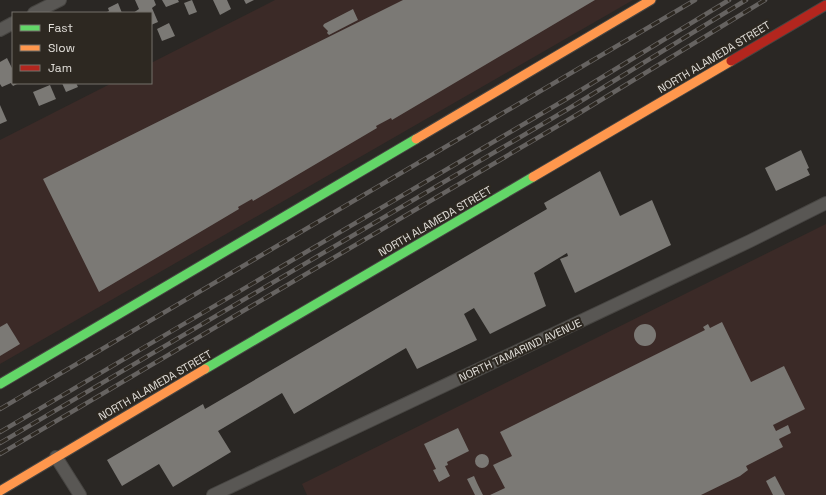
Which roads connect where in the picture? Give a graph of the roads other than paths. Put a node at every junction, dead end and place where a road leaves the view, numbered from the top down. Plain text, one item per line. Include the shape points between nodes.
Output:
1 (60, 0) edge
2 (651, 0) edge
3 (826, 5) edge
4 (36, 12) edge
5 (12, 24) edge
6 (0, 30) edge
7 (826, 203) edge
8 (0, 384) edge
9 (56, 457) junction
10 (0, 491) edge
11 (80, 495) edge
12 (213, 495) edge

1 - 4 street
2 - 8 main road
3 - 9 main road, NORTH ALAMEDA STREET
5 - 6 street
7 - 12 street, NORTH TAMARIND AVENUE
9 - 10 main road, NORTH ALAMEDA STREET
9 - 11 street

